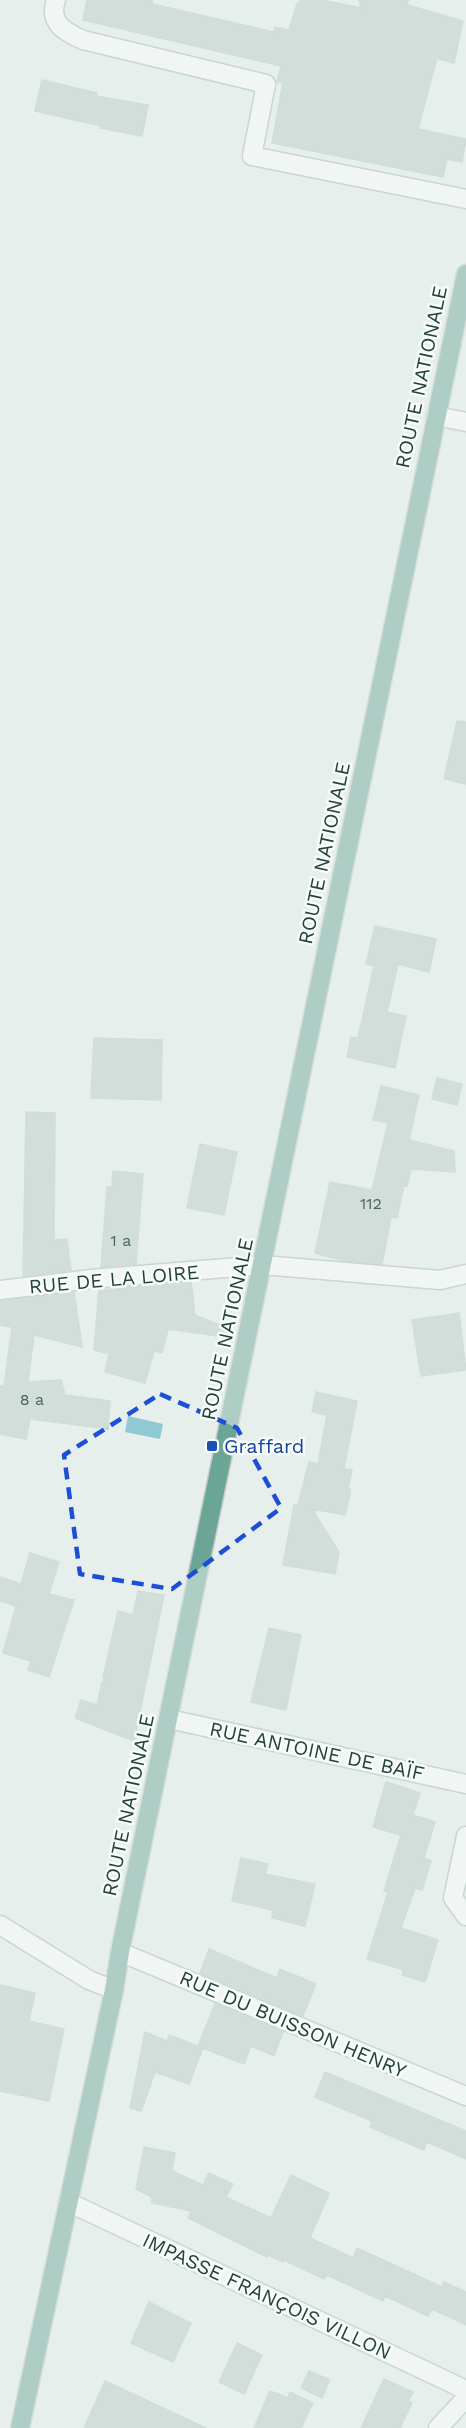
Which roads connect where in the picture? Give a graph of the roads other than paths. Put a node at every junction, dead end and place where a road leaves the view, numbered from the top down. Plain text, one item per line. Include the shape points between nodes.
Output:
1 (56, 0) edge
2 (466, 199) edge
3 (466, 274) edge
4 (436, 416) junction
5 (466, 422) edge
6 (263, 1265) junction
7 (466, 1274) edge
8 (0, 1290) edge
9 (169, 1719) junction
10 (466, 1784) edge
11 (466, 1836) edge
12 (466, 1916) edge
13 (0, 1925) edge
14 (120, 1952) junction
15 (114, 1990) junction
16 (466, 2096) edge
17 (68, 2202) junction
18 (466, 2390) edge
19 (466, 2398) edge
20 (20, 2428) edge
21 (438, 2428) edge

1 - 2 street via 56,22 64,32 83,40 266,84 252,156
3 - 4 main road, ROUTE NATIONALE
4 - 5 street
4 - 6 main road, ROUTE NATIONALE
6 - 7 street, RUE DE LA LOIRE via 440,1280
6 - 8 street, RUE DE LA LOIRE
6 - 9 main road, ROUTE NATIONALE
9 - 10 street, RUE ANTOINE DE BAÏF
9 - 14 main road, ROUTE NATIONALE
11 - 12 street via 453,1898
13 - 15 street via 89,1980
14 - 15 main road, ROUTE NATIONALE
14 - 16 street, RUE DU BUISSON HENRY
15 - 17 main road, ROUTE NATIONALE
17 - 18 street, IMPASSE FRANÇOIS VILLON
17 - 20 main road, ROUTE NATIONALE
19 - 21 street

